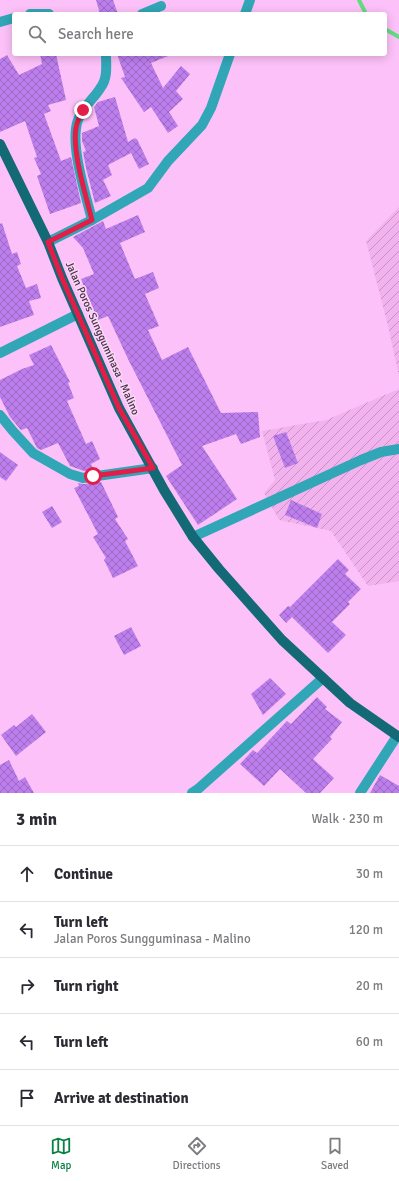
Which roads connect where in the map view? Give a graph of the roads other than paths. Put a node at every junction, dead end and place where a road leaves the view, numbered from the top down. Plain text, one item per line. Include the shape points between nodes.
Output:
1 (250, 0) edge
2 (161, 6) dead end
3 (147, 12) edge
4 (246, 12) edge
5 (12, 19) edge
6 (0, 22) edge
7 (106, 56) edge
8 (229, 56) edge
9 (0, 144) edge
10 (92, 220) junction
11 (48, 242) junction
12 (78, 314) junction
13 (0, 353) edge
14 (0, 415) edge
15 (399, 449) edge
16 (153, 468) junction
17 (194, 536) junction
18 (323, 678) junction
19 (398, 736) edge
20 (192, 793) edge
21 (360, 793) edge

1 - 4 street
2 - 3 street
5 - 6 street
7 - 10 street via 102,86 86,104 76,128 78,159
8 - 10 street via 211,108 202,125 168,161 148,188
9 - 11 main road, Jalan Poros Sungguminasa - Malino
10 - 11 street
11 - 12 main road, Jalan Poros Sungguminasa - Malino
12 - 13 street
12 - 16 main road, Jalan Poros Sungguminasa - Malino via 119,408
14 - 16 street via 34,453 70,474 83,478
15 - 17 street via 381,452 361,460
16 - 17 main road, Jalan Poros Sungguminasa - Malino
17 - 18 main road, Jalan Poros Sungguminasa - Malino via 257,614
18 - 19 main road, Jalan Poros Sungguminasa - Malino via 350,703
18 - 20 street
19 - 21 street

